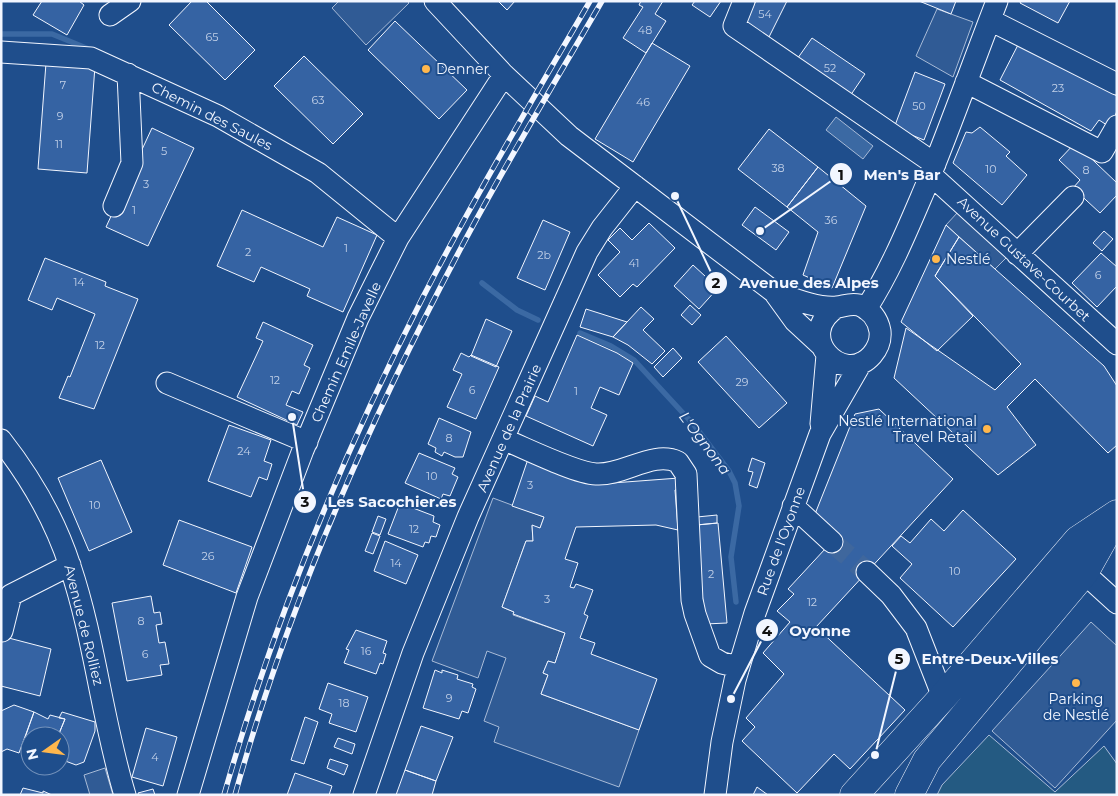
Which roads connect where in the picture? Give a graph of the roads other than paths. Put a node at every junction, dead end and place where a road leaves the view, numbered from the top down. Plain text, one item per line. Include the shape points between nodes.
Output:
1 (130, 1) edge
2 (435, 1) edge
3 (744, 1) edge
4 (993, 10) edge
5 (110, 15) dead end
6 (1, 52) edge
7 (128, 74) junction
8 (504, 75) junction
9 (966, 82) junction
10 (1117, 84) edge
11 (1117, 126) edge
12 (933, 169) junction
13 (635, 186) junction
14 (1073, 197) dead end
15 (114, 206) dead end
16 (398, 238) junction
17 (1018, 254) junction
18 (774, 292) junction
19 (837, 307) junction
20 (866, 309) junction
21 (1117, 344) edge
22 (824, 350) junction
23 (861, 363) junction
24 (166, 383) dead end
25 (820, 434) junction
26 (503, 439) junction
27 (1, 440) edge
28 (306, 442) junction
29 (793, 506) junction
30 (1117, 514) edge
31 (832, 542) tunnel mouth
32 (70, 565) junction
33 (867, 572) tunnel mouth
34 (1084, 573) junction
35 (1117, 603) edge
36 (2, 631) edge
37 (739, 667) junction
38 (943, 698) junction
39 (125, 795) edge
40 (188, 795) edge
41 (364, 795) edge
42 (715, 795) edge
43 (854, 795) edge
44 (909, 795) edge

1 - 5 street
2 - 8 street
3 - 12 street, Avenue Gustave-Courbet via 734,26
4 - 9 street
4 - 10 street
6 - 7 street, Chemin des Saules via 91,58
7 - 15 street via 132,164
7 - 16 street, Chemin des Saules via 218,116 318,172
8 - 13 street via 569,136
8 - 16 street, Chemin Emile-Javelle
9 - 11 street via 1102,152
9 - 12 street
12 - 17 street, Avenue Gustave-Courbet
12 - 20 street via 904,237
13 - 18 street
13 - 26 street, Avenue de la Prairie via 593,240
14 - 17 street
16 - 28 street, Chemin Emile-Javelle via 358,318
17 - 21 street, Avenue Gustave-Courbet
18 - 19 street via 805,302
18 - 22 street via 795,322
19 - 20 street via 852,304
19 - 22 street via 825,316 822,323
20 - 23 street via 878,323 880,342 876,351
22 - 23 street via 839,363
22 - 25 street, Rue de l'Oyonne
23 - 25 street, Rue de l'Oyonne
24 - 28 street
25 - 29 street, Rue de l'Oyonne
26 - 37 street via 595,474 660,459 678,462 686,474 692,600 700,630 710,656
26 - 41 street, Avenue de la Prairie via 413,653
27 - 32 street, Avenue de Rolliez via 41,500
28 - 40 street, Chemin Emile-Javelle via 247,597
29 - 31 street
29 - 37 street, Rue de l'Oyonne
30 - 34 main road
30 - 38 main road via 1078,540
32 - 36 street via 11,595
32 - 39 street, Avenue de Rolliez via 92,651 114,761
33 - 38 street via 891,595 916,628
34 - 35 street
34 - 44 main road via 927,760
37 - 42 street, Rue de l'Oyonne via 722,742
38 - 43 main road

